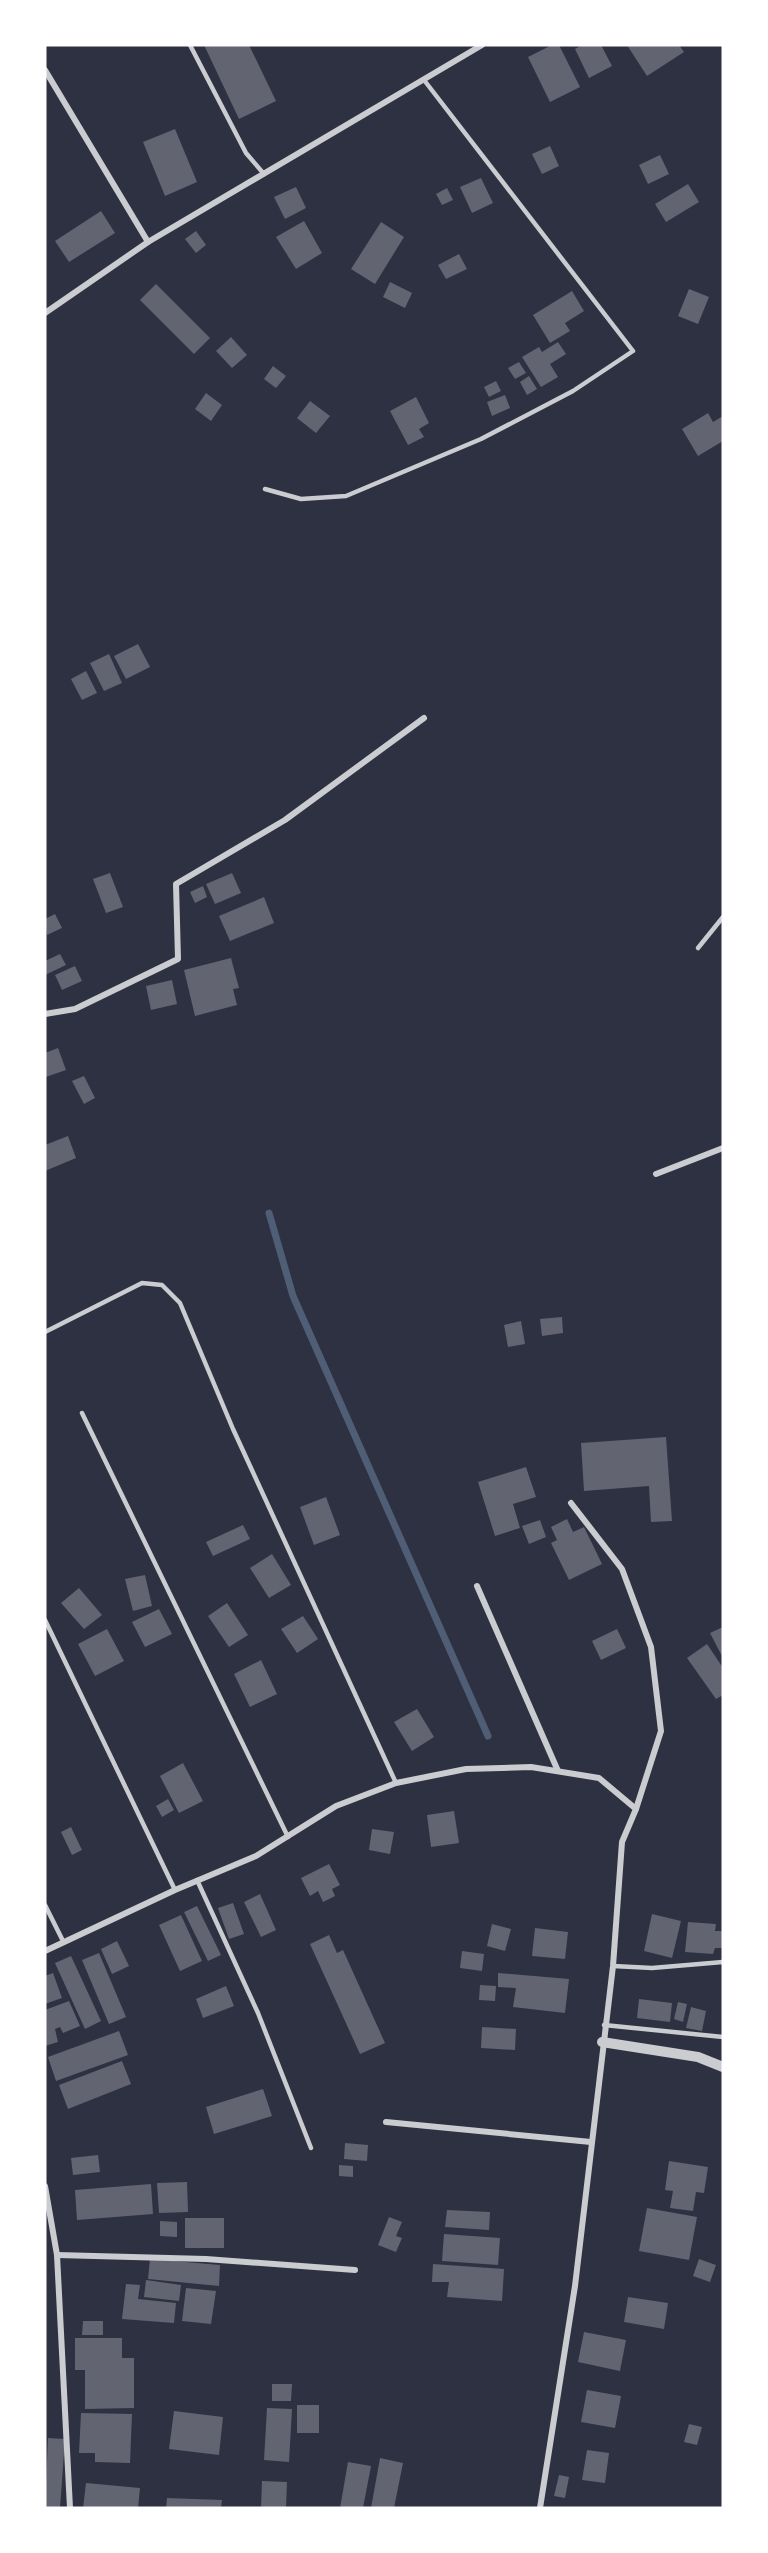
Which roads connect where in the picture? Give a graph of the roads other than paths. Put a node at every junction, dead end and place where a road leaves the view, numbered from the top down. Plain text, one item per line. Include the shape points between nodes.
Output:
1 (190, 45) edge
2 (482, 45) edge
3 (45, 70) edge
4 (424, 80) junction
5 (264, 174) junction
6 (148, 242) junction
7 (45, 313) edge
8 (266, 489) dead end
9 (424, 718) dead end
10 (723, 917) edge
11 (699, 948) dead end
12 (45, 1014) edge
13 (723, 1148) edge
14 (656, 1174) dead end
15 (45, 1332) edge
16 (82, 1413) dead end
17 (571, 1503) dead end
18 (477, 1586) dead end
19 (45, 1620) edge
20 (558, 1771) junction
21 (396, 1783) junction
22 (636, 1809) junction
23 (288, 1837) junction
24 (196, 1880) junction
25 (174, 1890) junction
26 (45, 1905) edge
27 (63, 1941) junction
28 (45, 1951) edge
29 (723, 1962) edge
30 (613, 1966) junction
31 (604, 2025) junction
32 (723, 2037) edge
33 (602, 2042) junction
34 (723, 2067) edge
35 (386, 2122) dead end
36 (591, 2142) junction
37 (311, 2148) dead end
38 (45, 2186) edge
39 (57, 2255) junction
40 (356, 2270) dead end
41 (70, 2508) edge
42 (540, 2508) edge

1 - 5 lane via 246,153
2 - 4 street
3 - 6 street
4 - 5 street
4 - 8 lane via 633,351 573,391 481,439 346,496 301,499
5 - 6 street
6 - 7 street
9 - 12 street via 285,820 176,884 178,959 75,1009
10 - 11 lane
13 - 14 street
15 - 21 lane via 142,1283 162,1285 180,1303 233,1429
16 - 23 lane
17 - 22 street via 622,1569 651,1647 661,1731
18 - 20 street
19 - 25 lane
20 - 21 street via 531,1767 466,1769
20 - 22 street via 599,1778
21 - 23 street via 336,1806
22 - 30 street via 622,1842
23 - 24 street via 256,1856
24 - 25 street
24 - 37 lane via 258,2013
25 - 27 street
26 - 27 lane
27 - 28 street
29 - 30 lane via 652,1968
30 - 31 street
31 - 32 lane
31 - 33 street
33 - 34 street via 698,2057
33 - 36 street
35 - 36 street
36 - 42 street via 575,2286
38 - 39 street
39 - 40 street via 206,2259
39 - 41 street

